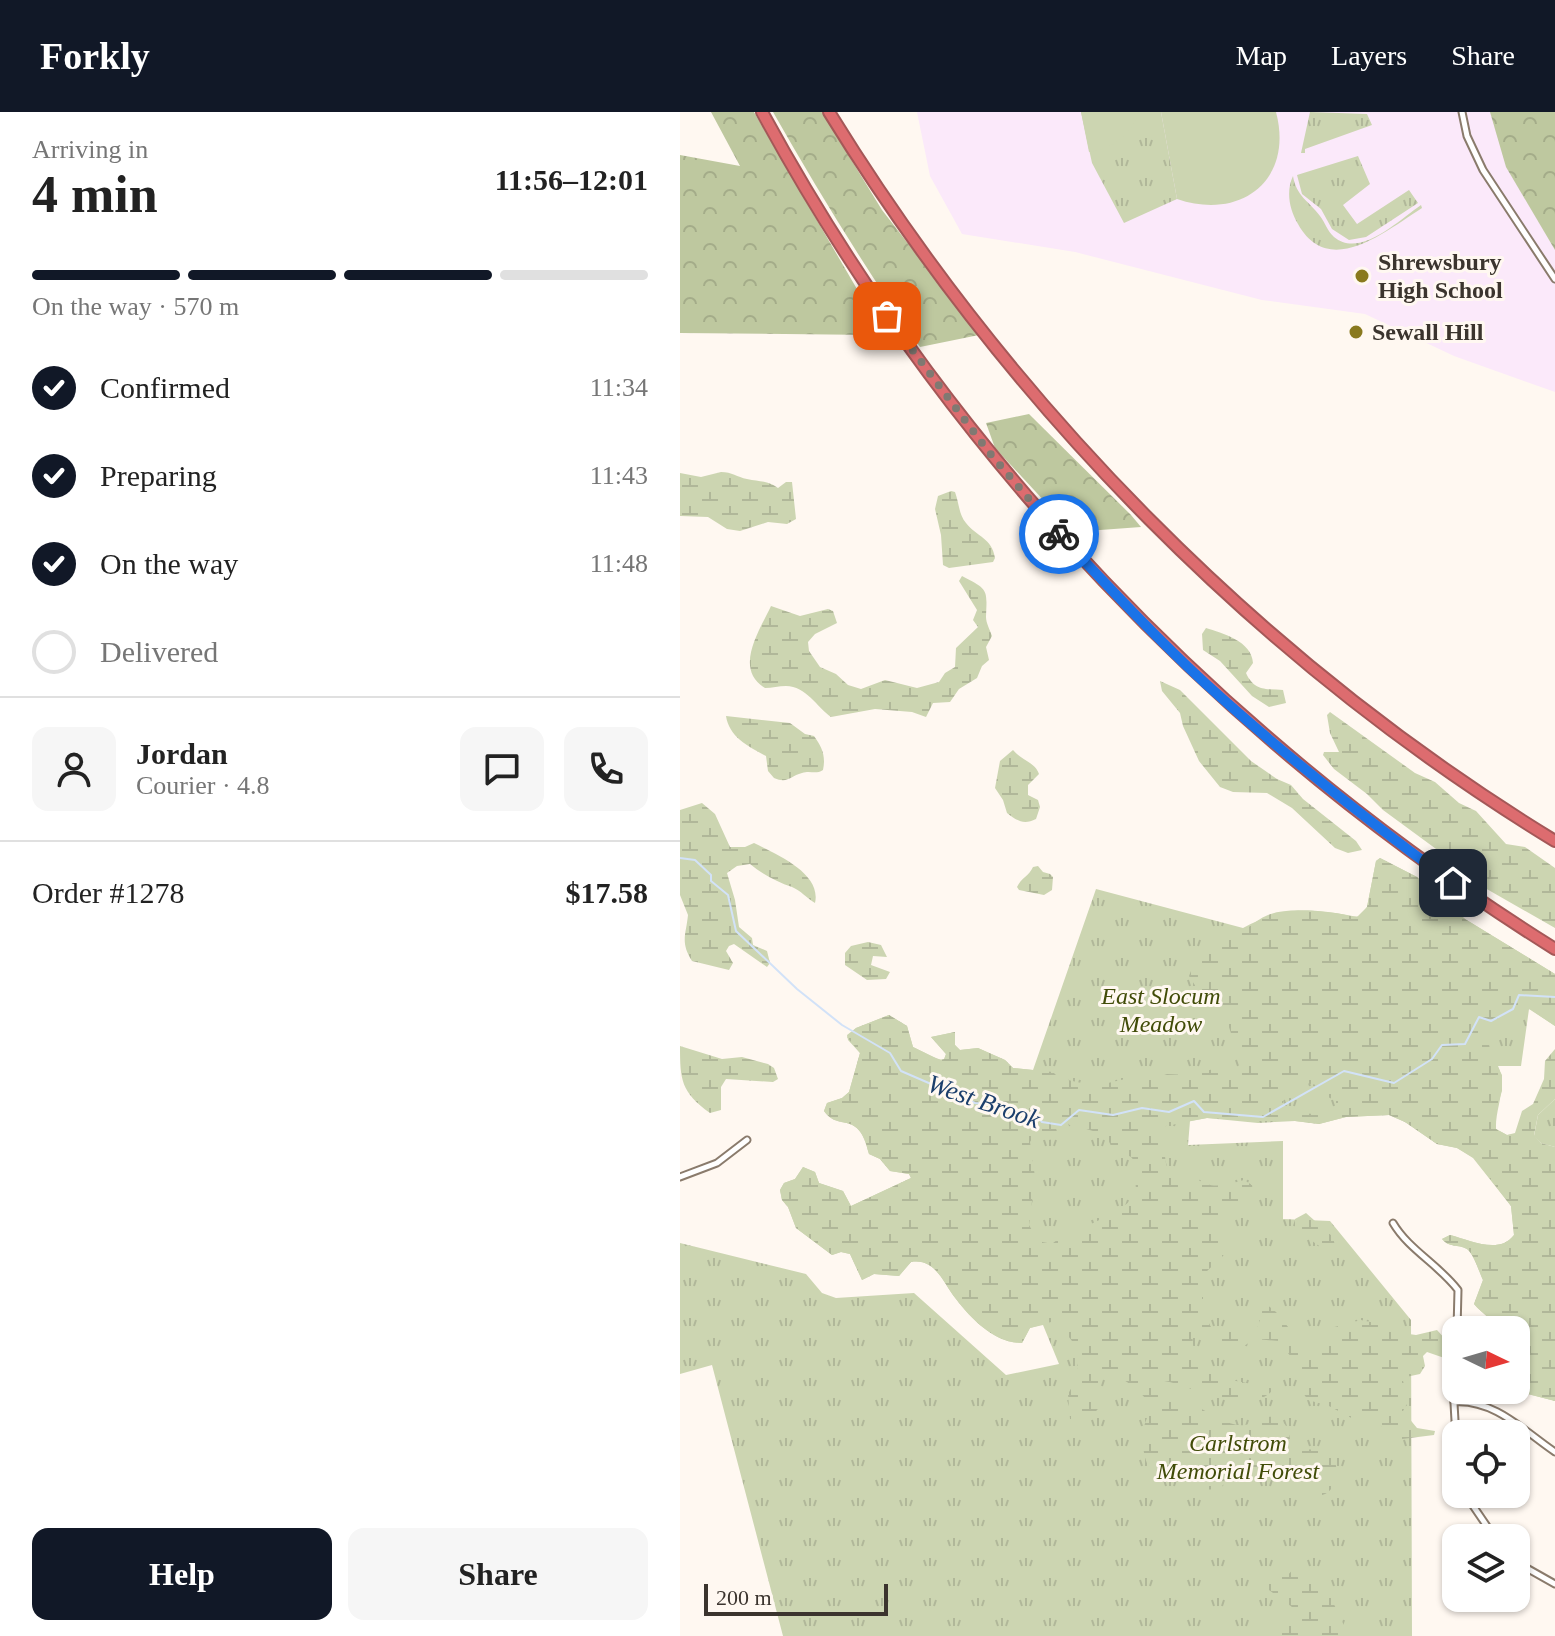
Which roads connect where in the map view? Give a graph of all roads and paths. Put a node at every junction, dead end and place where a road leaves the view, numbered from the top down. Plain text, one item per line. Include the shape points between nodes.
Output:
1 (762, 112) edge
2 (829, 112) edge
3 (1462, 112) edge
4 (1555, 279) edge
5 (1555, 841) edge
6 (1555, 949) edge
7 (747, 1140) dead end
8 (680, 1177) edge
9 (1393, 1223) dead end
10 (1457, 1316) edge
11 (1481, 1404) edge
12 (1555, 1452) edge
13 (1530, 1570) edge
14 (1555, 1584) edge

1 - 6 highway via 827,224 921,363 988,451 1101,578 1203,681 1343,802
2 - 5 highway via 921,251 983,332 1054,418 1160,530 1339,689
3 - 4 street via 1483,170
7 - 8 street via 712,1166
9 - 10 street via 1458,1290
11 - 12 street
13 - 14 street

